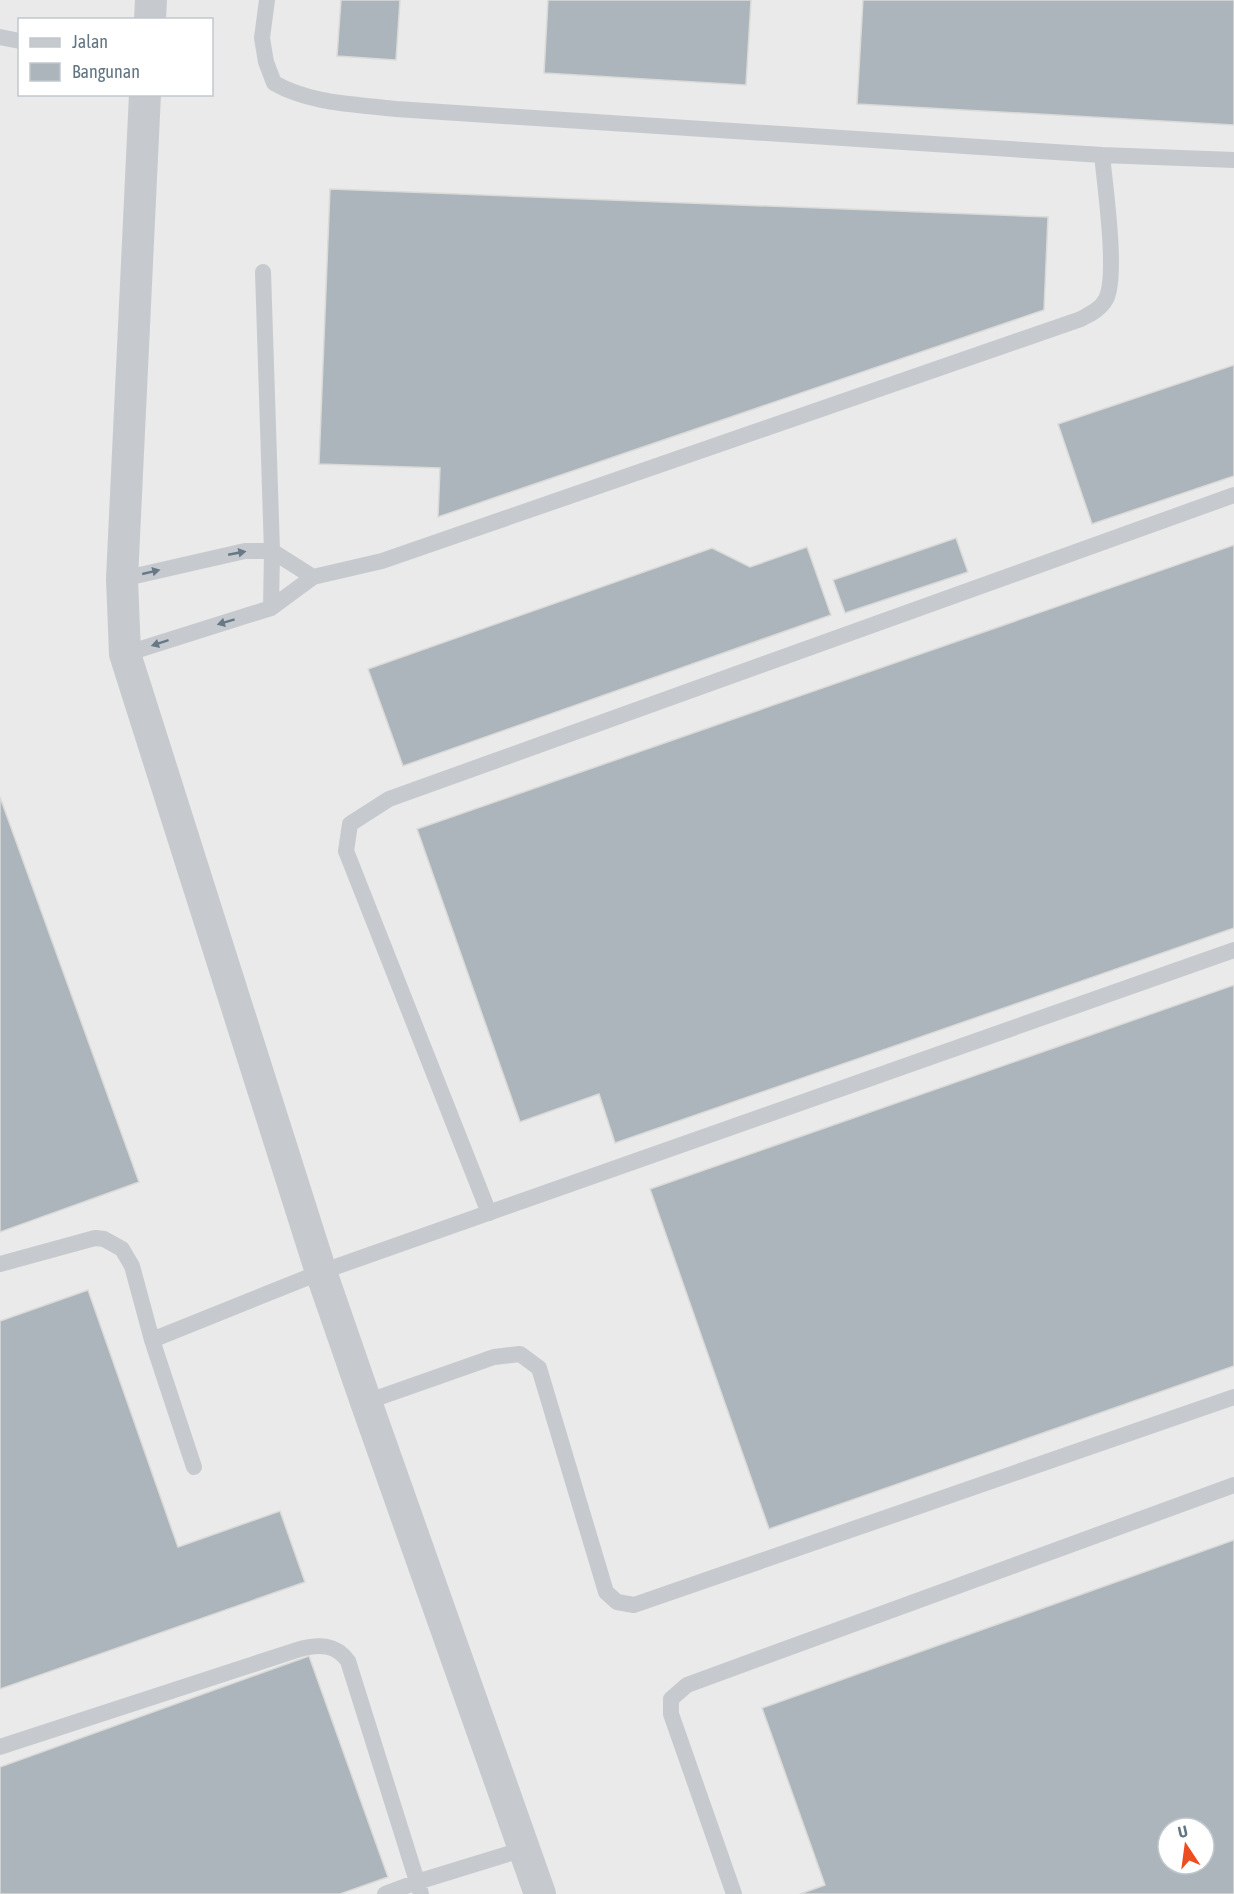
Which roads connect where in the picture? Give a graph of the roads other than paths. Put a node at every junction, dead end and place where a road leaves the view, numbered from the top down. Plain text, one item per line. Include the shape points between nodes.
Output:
1 (151, 0) edge
2 (267, 0) edge
3 (150, 18) edge
4 (0, 37) edge
5 (18, 41) edge
6 (145, 96) edge
7 (1102, 155) junction
8 (1234, 160) edge
9 (263, 272) dead end
10 (1234, 495) edge
11 (272, 551) junction
12 (313, 577) junction
13 (122, 579) junction
14 (271, 608) junction
15 (125, 654) junction
16 (1234, 950) edge
17 (489, 1213) junction
18 (0, 1264) edge
19 (321, 1272) junction
20 (152, 1340) junction
21 (1234, 1397) edge
22 (366, 1402) junction
23 (194, 1467) dead end
24 (1234, 1485) edge
25 (0, 1747) edge
26 (524, 1849) junction
27 (419, 1888) edge
28 (385, 1894) edge
29 (540, 1894) edge
30 (734, 1894) edge

1 - 3 street
2 - 7 lane via 262,38 274,83 323,101
4 - 5 lane
6 - 13 street
7 - 8 lane
7 - 12 lane via 1110,286 1106,301 1096,311 382,561
9 - 11 lane
10 - 17 lane via 389,799 350,824 346,852
11 - 12 lane
13 -> 11 lane via 245,551
11 - 14 lane
12 - 14 lane
13 - 15 street
14 -> 15 lane
15 - 19 street
16 - 17 lane
17 - 19 lane
18 - 20 lane via 95,1238 104,1239 122,1249 132,1266
19 - 20 lane
19 - 22 street
20 - 23 lane
21 - 22 lane via 634,1605 617,1602 606,1592 539,1368 520,1354 494,1357
22 - 26 street
24 - 30 lane via 687,1685 671,1700 671,1714
25 - 27 lane via 300,1649 336,1649 348,1661
26 - 27 lane
26 - 29 street
27 - 28 lane

